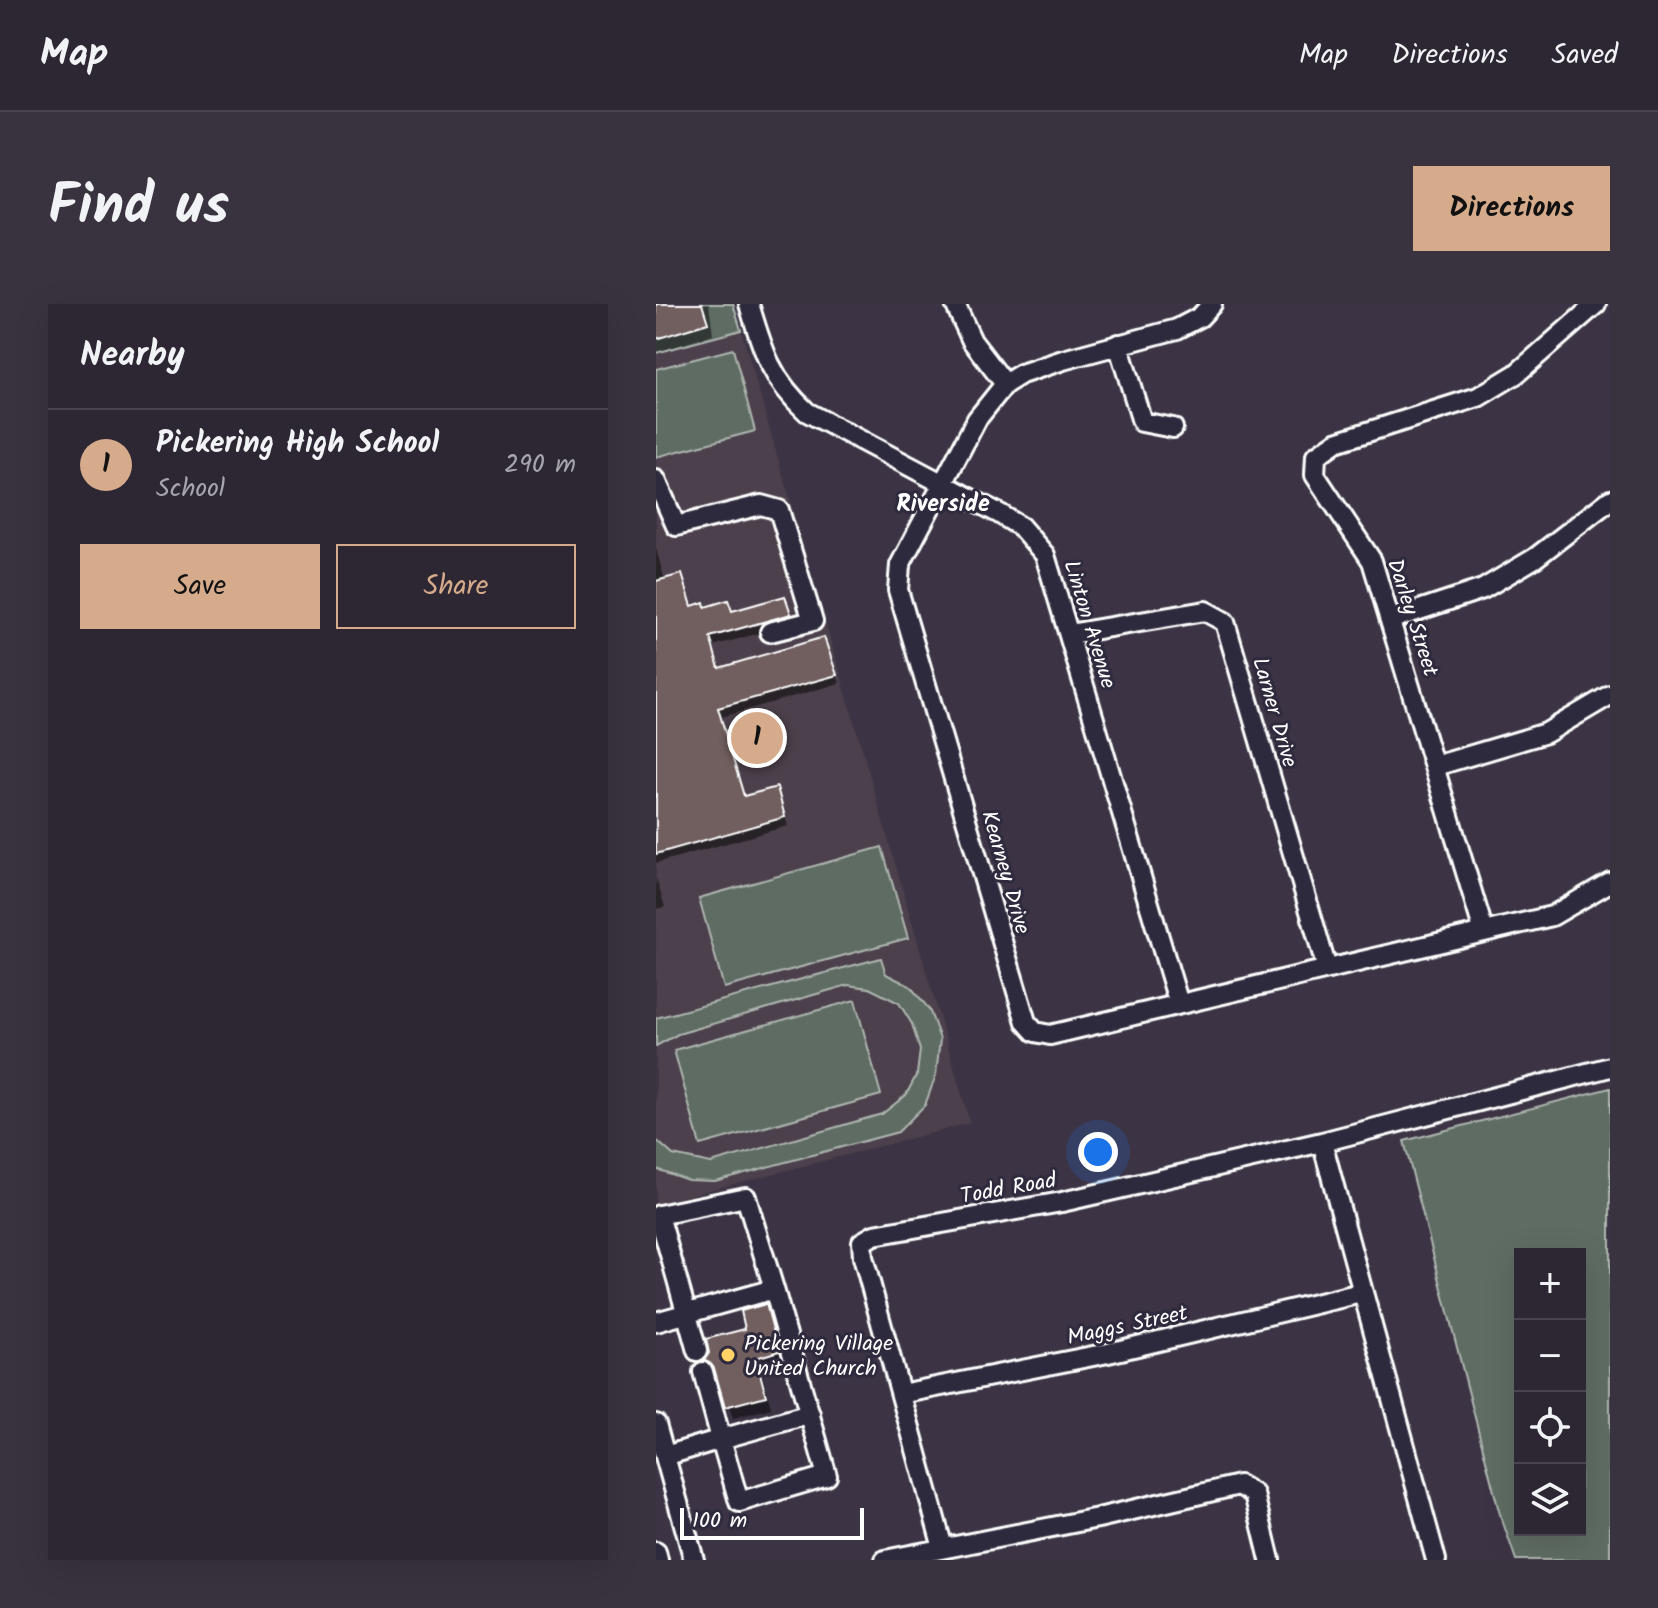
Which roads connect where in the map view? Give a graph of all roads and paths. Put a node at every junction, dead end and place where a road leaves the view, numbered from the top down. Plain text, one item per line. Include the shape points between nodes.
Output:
1 (749, 304) edge
2 (955, 304) edge
3 (1212, 304) edge
4 (1596, 304) edge
5 (1118, 344) junction
6 (1005, 384) junction
7 (1173, 428) dead end
8 (656, 480) edge
9 (944, 484) junction
10 (1610, 500) edge
11 (1392, 619) junction
12 (770, 632) dead end
13 (1069, 634) junction
14 (1610, 695) edge
15 (1435, 766) junction
16 (1610, 882) edge
17 (1484, 932) junction
18 (1327, 969) junction
19 (1179, 1004) junction
20 (1610, 1067) edge
21 (1322, 1142) junction
22 (774, 1289) junction
23 (1361, 1293) junction
24 (684, 1313) junction
25 (656, 1322) edge
26 (697, 1351) dead end
27 (703, 1372) dead end
28 (901, 1394) junction
29 (810, 1414) junction
30 (656, 1424) edge
31 (721, 1439) junction
32 (665, 1456) junction
33 (943, 1548) junction
34 (656, 1552) edge
35 (658, 1560) edge
36 (694, 1560) edge
37 (885, 1560) edge
38 (1270, 1560) edge
39 (1436, 1560) edge

1 - 9 street, Linton Avenue via 765,361 785,392 807,412
2 - 6 street via 972,341
3 - 5 street, Kearney Drive via 1177,329
4 - 11 street, Darley Street via 1516,374 1478,397 1336,442 1316,456 1315,475 1372,561
5 - 6 street, Kearney Drive via 1021,374
5 - 7 street via 1142,422
6 - 9 street, Kearney Drive via 977,419
8 - 12 street via 676,526 761,505 779,510 813,621
9 - 13 street, Linton Avenue via 1011,520 1034,540 1045,555
9 - 19 street, Kearney Drive via 900,565 898,590 1026,1022 1035,1032 1050,1035
10 - 11 street via 1535,558 1483,589
11 - 15 street, Darley Street
13 - 18 street, Larner Drive via 1205,611 1225,622
13 - 19 street, Linton Avenue
14 - 15 street via 1546,733
15 - 17 street, Darley Street
16 - 17 street, Kearney Drive via 1552,916
17 - 18 street, Kearney Drive
18 - 19 street, Kearney Drive
20 - 21 street, Todd Road
21 - 23 street
21 - 28 street, Todd Road via 1062,1202 874,1235 862,1242
22 - 24 street
22 - 24 street via 746,1197 659,1215
22 - 29 street
23 - 28 street, Maggs Street via 1108,1353
23 - 39 street
24 - 25 street
24 - 26 street
27 - 31 street
28 - 33 street, Todd Road
29 - 31 street
29 - 31 street via 827,1476 739,1502
30 - 32 street
31 - 32 street
32 - 36 street
33 - 37 street
33 - 38 street via 1239,1485 1254,1494
34 - 35 street

